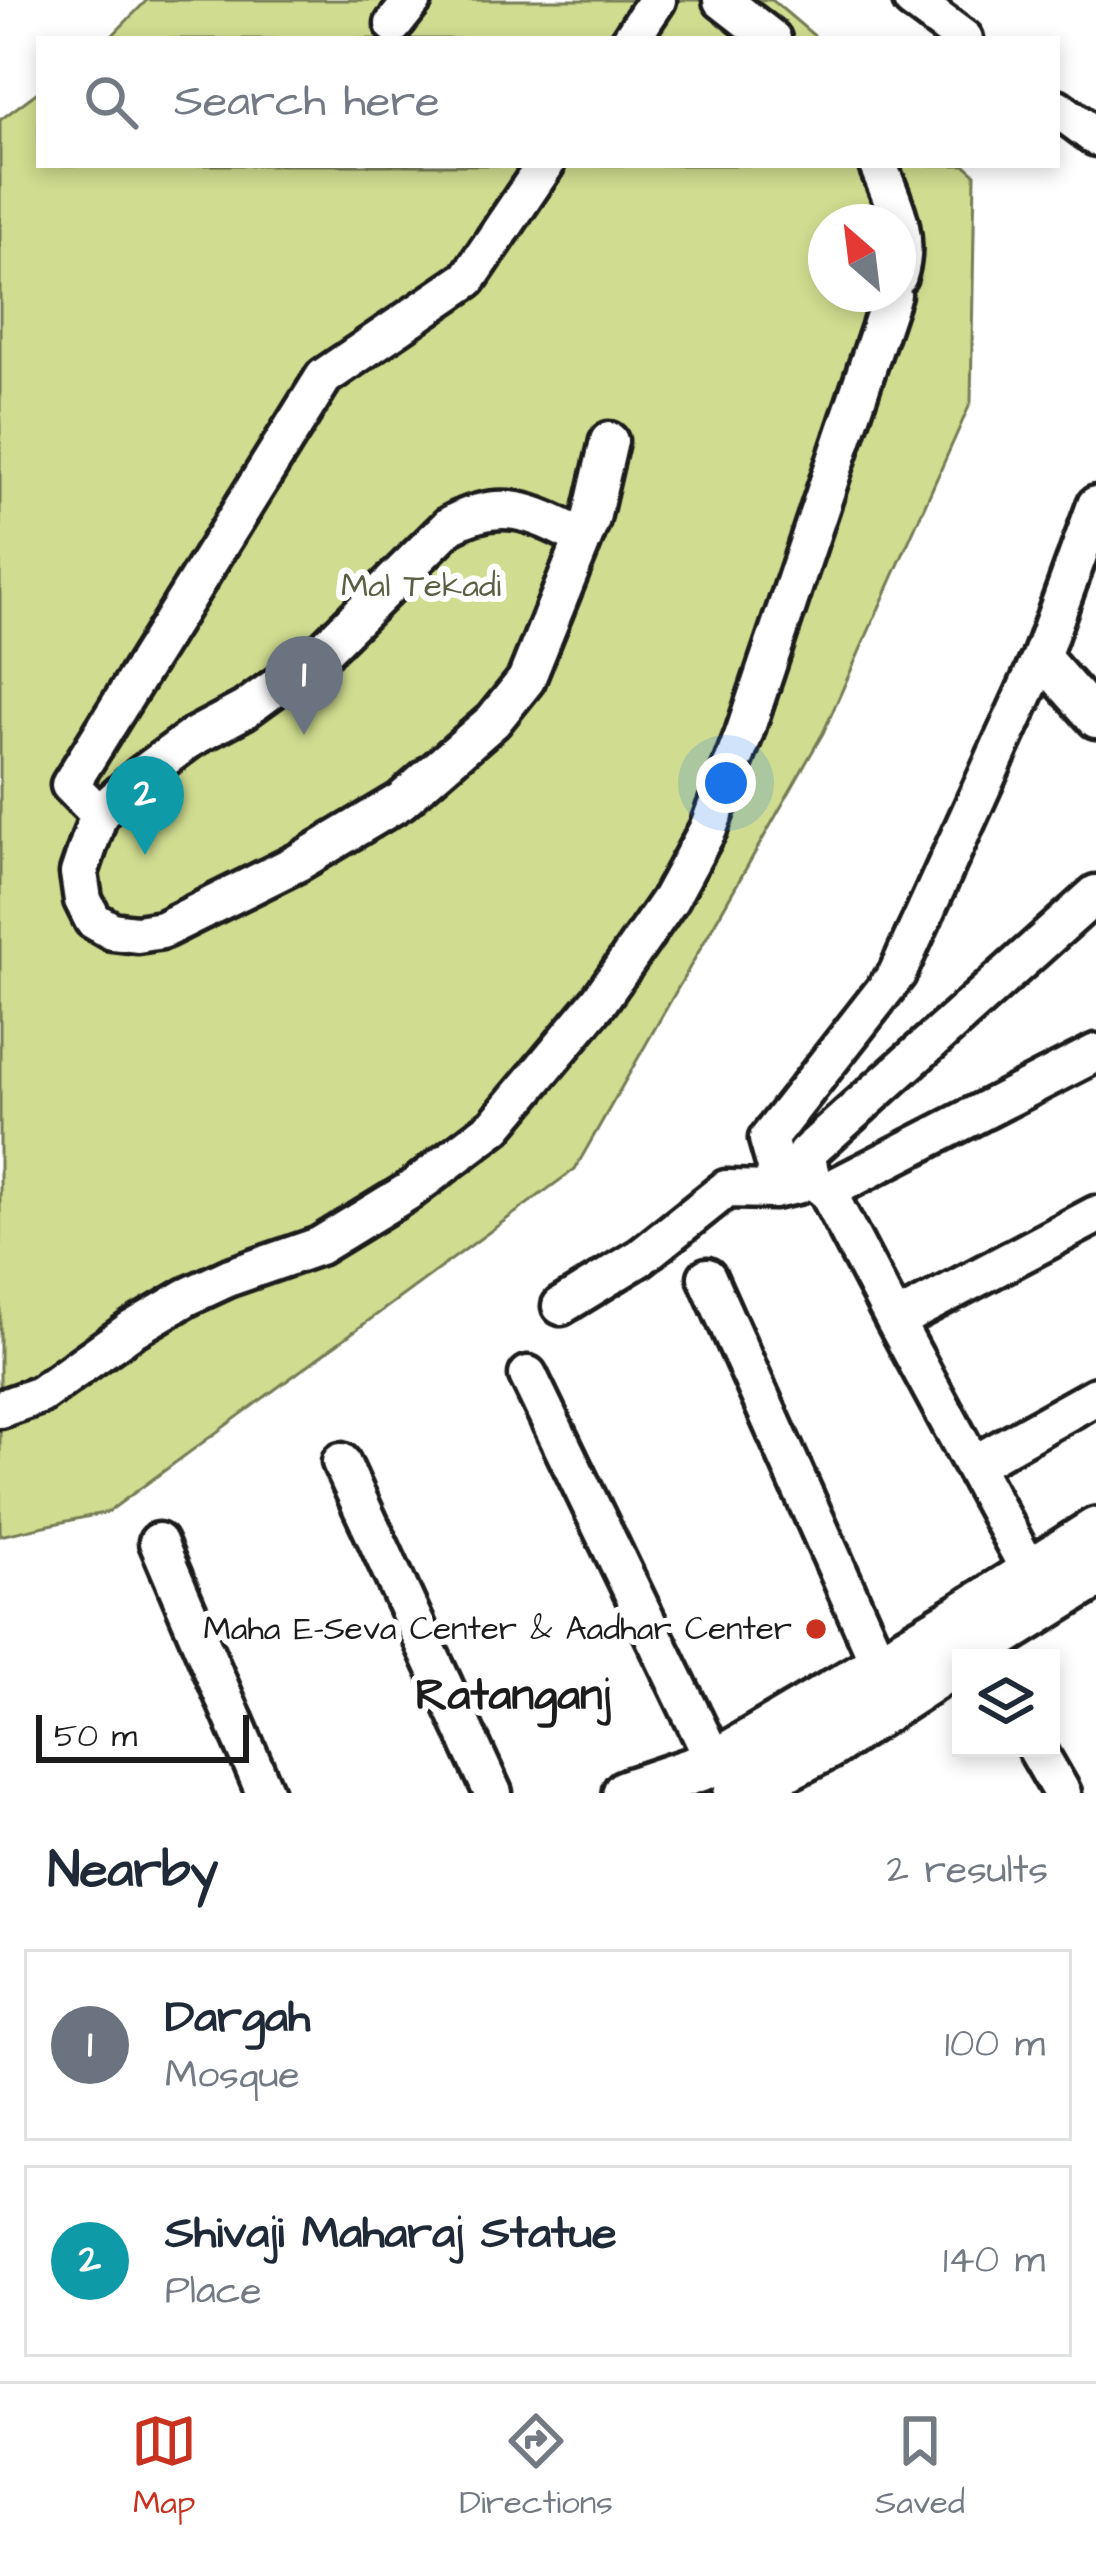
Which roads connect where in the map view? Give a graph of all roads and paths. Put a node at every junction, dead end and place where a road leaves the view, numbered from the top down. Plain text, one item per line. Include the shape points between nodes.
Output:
1 (657, 0) edge
2 (722, 0) edge
3 (912, 0) edge
4 (633, 36) edge
5 (768, 36) edge
6 (960, 36) edge
7 (1060, 110) edge
8 (1096, 137) edge
9 (543, 168) edge
10 (879, 168) edge
11 (894, 204) edge
12 (886, 312) edge
13 (609, 441) dead end
14 (1096, 506) edge
15 (584, 538) junction
16 (1041, 657) junction
17 (1096, 719) edge
18 (99, 814) junction
19 (1096, 894) edge
20 (1096, 1053) edge
21 (820, 1186) junction
22 (774, 1190) junction
23 (1096, 1216) edge
24 (707, 1277) dead end
25 (561, 1306) dead end
26 (895, 1321) junction
27 (528, 1375) dead end
28 (1096, 1396) edge
29 (0, 1409) edge
30 (341, 1462) dead end
31 (973, 1465) junction
32 (1096, 1531) edge
33 (158, 1542) dead end
34 (1096, 1575) edge
35 (1039, 1588) junction
36 (969, 1648) edge
37 (888, 1683) junction
38 (1041, 1757) edge
39 (726, 1778) edge
40 (1096, 1786) edge
41 (265, 1793) edge
42 (493, 1793) edge
43 (626, 1793) edge
44 (1062, 1793) edge
45 (1083, 1793) edge

1 - 4 street
2 - 5 street
3 - 6 street
7 - 8 street
9 - 18 street via 468,279 324,377 70,785
10 - 11 street
12 - 29 street via 709,829 600,1000 495,1126 409,1191 319,1246 187,1297 40,1395
13 - 15 street
14 - 16 street
15 - 18 street via 533,513 503,509 450,525 291,678 193,737
15 - 18 street via 526,680 493,721 401,802 297,863 162,931 112,931 93,920 83,901 80,873
16 - 17 street
16 - 22 street via 897,974 770,1134
19 - 21 street via 815,1143 806,1154
20 - 21 street
21 - 22 street
21 - 26 street
22 - 25 street via 726,1189 641,1257
23 - 26 street
24 - 37 street
26 - 31 street
27 - 39 street
28 - 31 street
30 - 42 street
31 - 35 street
32 - 35 main road
33 - 41 street
34 - 35 main road
35 - 36 main road
36 - 37 main road
37 - 39 main road
38 - 44 street
39 - 43 main road
40 - 45 street

